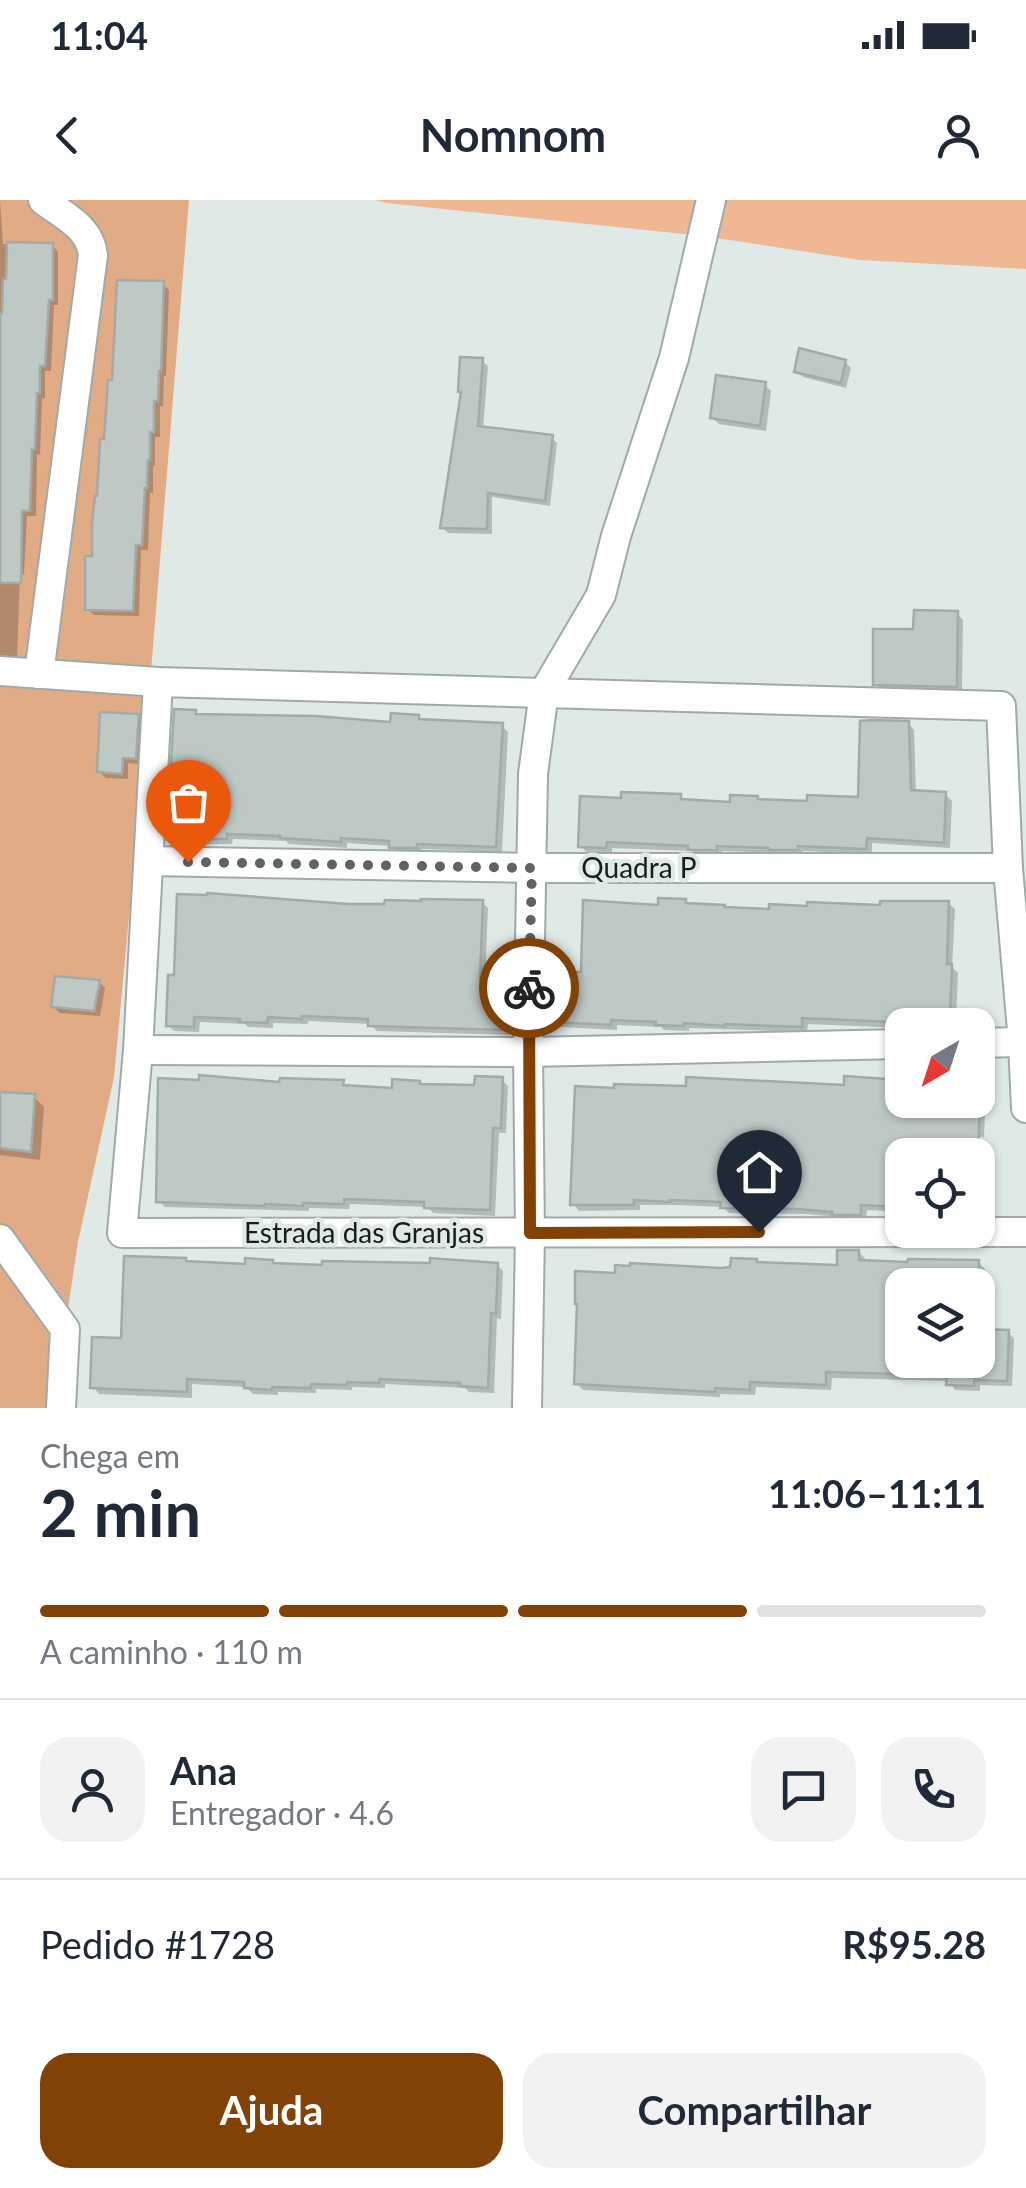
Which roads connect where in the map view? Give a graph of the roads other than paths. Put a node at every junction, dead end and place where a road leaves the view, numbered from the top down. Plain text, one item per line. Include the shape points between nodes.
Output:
1 (42, 200) edge
2 (712, 200) edge
3 (0, 671) edge
4 (40, 674) junction
5 (158, 682) junction
6 (544, 692) junction
7 (149, 862) junction
8 (532, 868) junction
9 (1008, 868) junction
10 (1023, 1042) junction
11 (995, 1043) edge
12 (885, 1044) edge
13 (138, 1050) junction
14 (528, 1052) junction
15 (1026, 1108) edge
16 (1026, 1232) edge
17 (530, 1233) junction
18 (0, 1239) edge
19 (61, 1408) edge
20 (527, 1408) edge

1 - 4 street via 85,230 94,255
2 - 6 street via 674,358 601,596
3 - 4 street
4 - 5 street
5 - 6 street
5 - 7 street
6 - 8 street via 533,774
6 - 9 street via 1000,706
7 - 8 street, Quadra P
7 - 13 street
8 - 9 street, Quadra P
8 - 14 street
9 - 10 street
10 - 11 street
10 - 15 street
12 - 14 street
13 - 14 street
13 - 17 street, Estrada das Granjas via 122,1233
14 - 17 street
16 - 17 street, Estrada das Granjas
17 - 20 street
18 - 19 street via 65,1329

